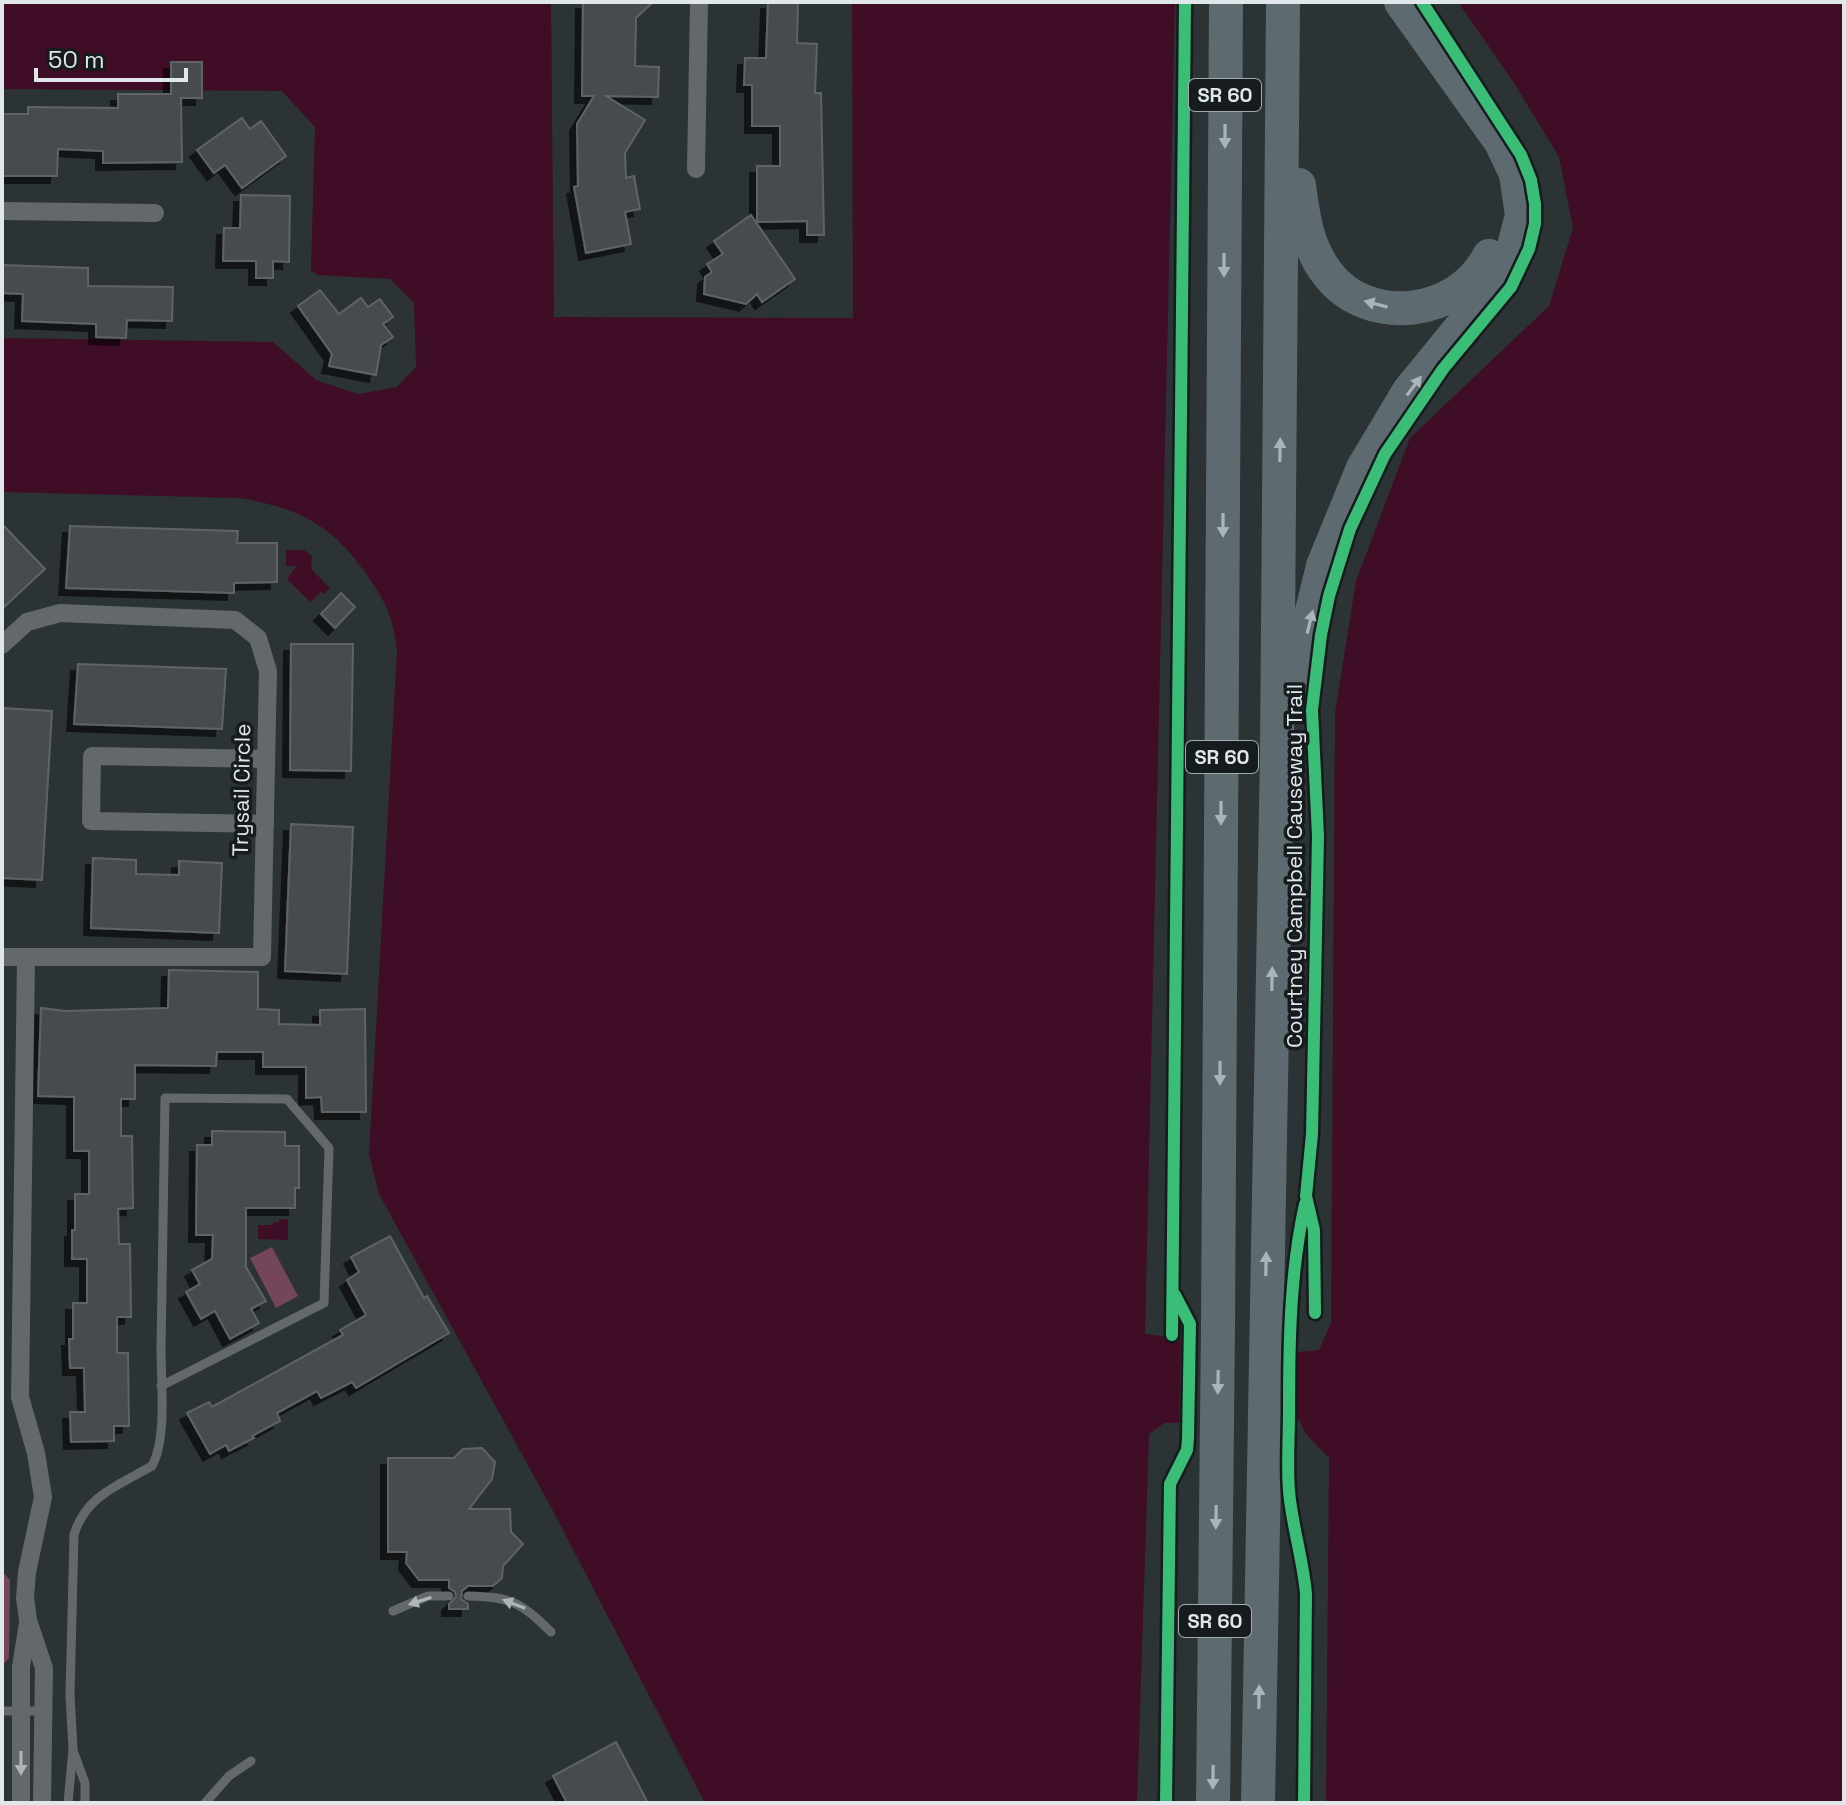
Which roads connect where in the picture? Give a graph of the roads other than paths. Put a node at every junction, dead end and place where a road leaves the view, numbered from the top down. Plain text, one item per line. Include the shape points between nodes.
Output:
1 (699, 2) edge
2 (1226, 2) edge
3 (1283, 2) edge
4 (1400, 2) edge
5 (1284, 70) junction
6 (696, 169) dead end
7 (2, 211) edge
8 (155, 213) dead end
9 (2, 645) edge
10 (1277, 752) junction
11 (266, 759) junction
12 (265, 824) junction
13 (2, 957) edge
14 (26, 958) junction
15 (161, 1386) junction
16 (11, 1399) edge
17 (449, 1596) dead end
18 (468, 1596) dead end
19 (393, 1611) dead end
20 (28, 1620) junction
21 (551, 1632) dead end
22 (11, 1711) edge
23 (43, 1711) junction
24 (73, 1749) junction
25 (251, 1761) dead end
26 (21, 1803) edge
27 (42, 1803) edge
28 (68, 1803) edge
29 (85, 1803) edge
30 (205, 1803) edge
31 (1213, 1803) edge
32 (1258, 1803) edge

1 - 6 street
2 -> 31 highway, SR 60
3 - 5 highway, SR 60
4 -> 5 highway via 1499,195 1500,221 1492,249 1473,279 1450,296 1421,307 1380,307 1327,275 1306,231
10 -> 4 highway via 1323,566 1363,468 1409,391 1510,262 1522,215 1516,174 1501,142
10 -> 5 highway, SR 60
7 - 8 street
9 - 11 street, Trysail Circle via 27,622 60,613 235,620 258,638 268,671
32 -> 10 highway, SR 60
11 - 12 street, Trysail Circle
11 - 12 street via 92,756 91,821
12 - 14 street, Trysail Circle via 262,957
13 - 14 street, Trysail Circle
14 - 16 street
15 - 15 lane via 165,1098 287,1099 329,1148 324,1303
15 - 24 lane via 160,1435 152,1466 93,1500 78,1518 70,1695
16 - 20 street via 36,1453 43,1497 27,1572
17 -> 19 lane via 428,1596
21 -> 18 lane via 525,1607 506,1599
20 - 22 street
20 - 23 street via 44,1668
22 - 23 lane
22 -> 26 street
23 - 27 street
24 - 28 lane
24 - 29 lane via 85,1783
25 - 30 lane

